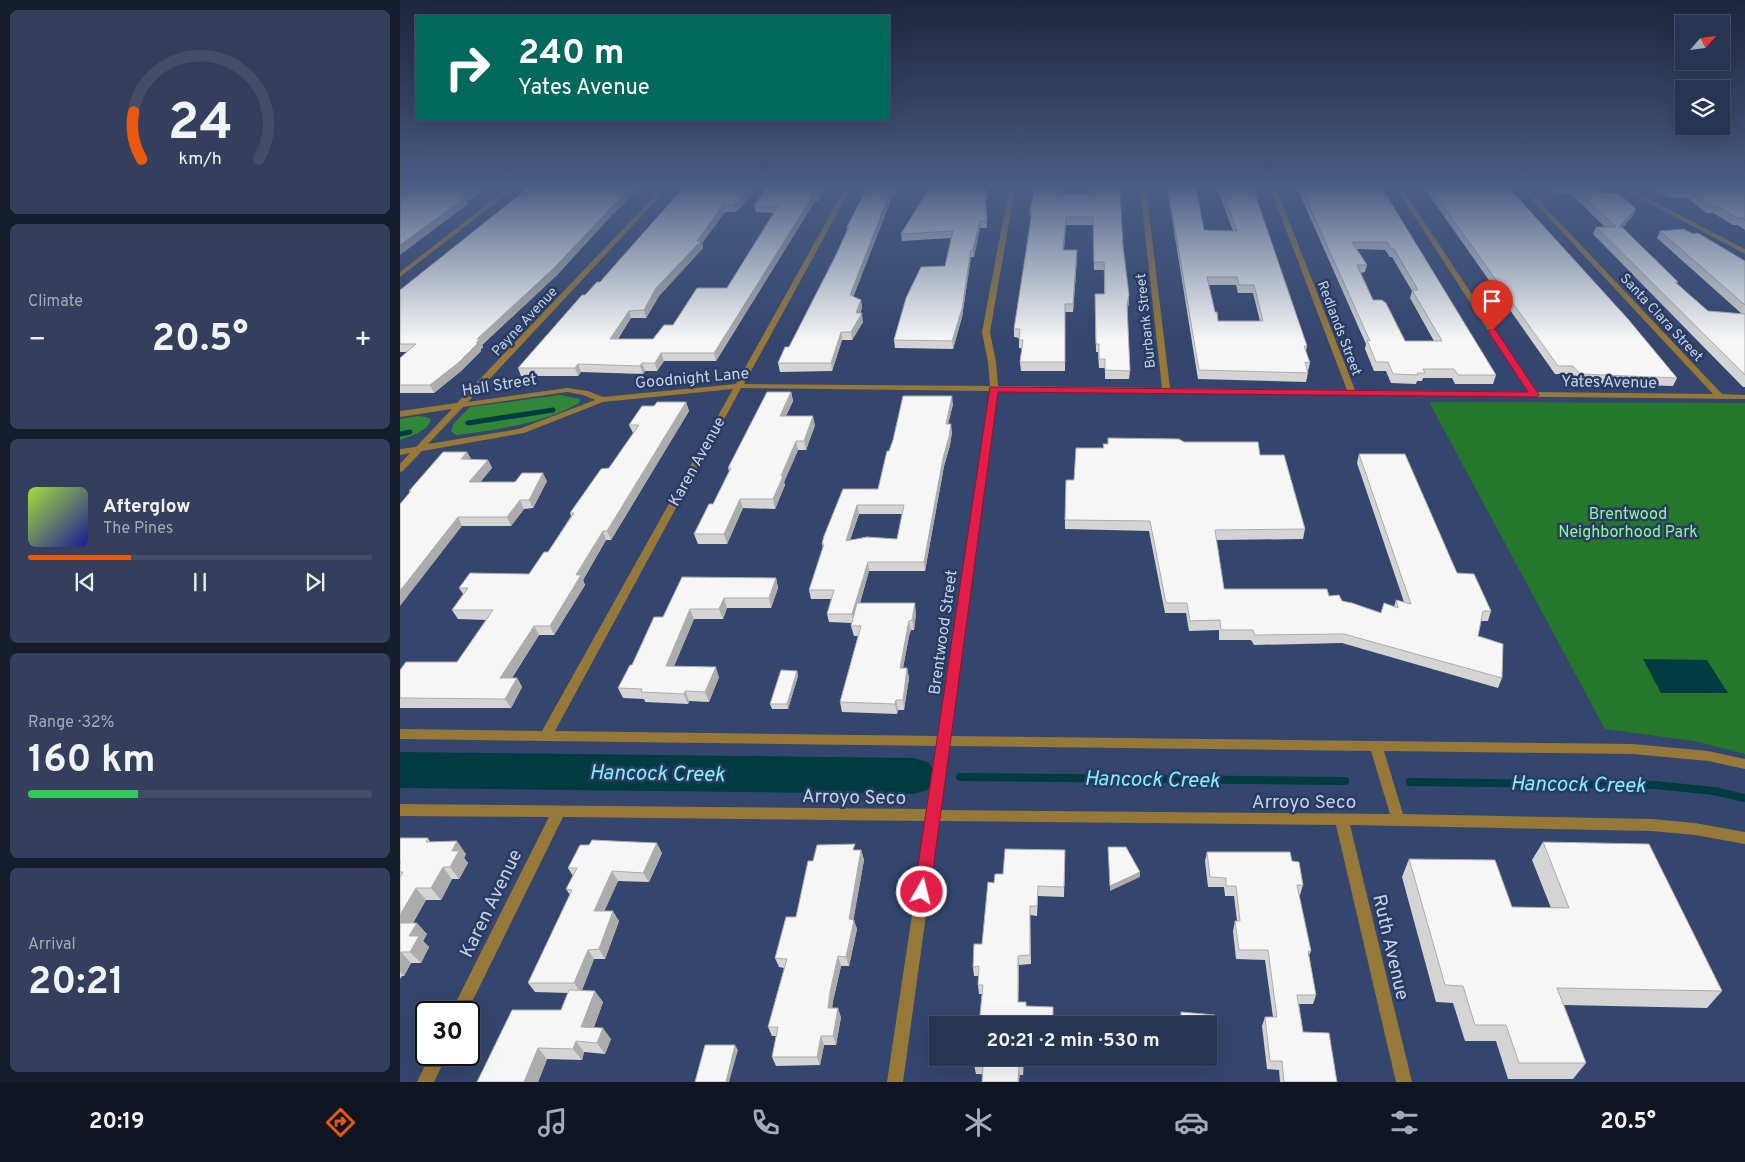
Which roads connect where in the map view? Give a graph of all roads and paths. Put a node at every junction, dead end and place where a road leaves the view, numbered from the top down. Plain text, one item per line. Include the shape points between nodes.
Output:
1 (446, 238) edge
2 (618, 238) edge
3 (820, 238) edge
4 (1003, 238) edge
5 (1149, 238) edge
6 (1293, 238) edge
7 (1432, 238) edge
8 (1571, 238) edge
9 (1719, 238) edge
10 (1745, 252) edge
11 (400, 274) edge
12 (738, 386) junction
13 (994, 389) junction
14 (1166, 391) junction
15 (1352, 392) junction
16 (1534, 395) junction
17 (1720, 397) junction
18 (1745, 397) edge
19 (602, 400) junction
20 (462, 405) junction
21 (400, 414) edge
22 (419, 449) junction
23 (400, 452) edge
24 (400, 470) edge
25 (400, 734) edge
26 (546, 735) junction
27 (944, 741) junction
28 (1376, 747) junction
29 (1745, 764) edge
30 (400, 810) edge
31 (559, 811) junction
32 (932, 816) junction
33 (1342, 820) junction
34 (1398, 820) junction
35 (1745, 838) edge
36 (465, 1001) edge
37 (433, 1066) edge
38 (425, 1082) edge
39 (895, 1082) edge
40 (1404, 1082) edge

1 - 11 street
2 - 20 street, Payne Avenue
3 - 12 street, Karen Avenue
4 - 13 street, Brentwood Street via 986,332
5 - 14 street, Burbank Street
6 - 15 street, Redlands Street
7 - 16 street
8 - 17 street, Santa Clara Street
9 - 10 street
12 - 13 street, Goodnight Lane
12 - 19 street, Goodnight Lane
12 - 26 street, Karen Avenue
13 - 14 street, Yates Avenue
13 - 27 street, Brentwood Street
14 - 15 street, Yates Avenue
15 - 16 street, Yates Avenue
16 - 17 street, Yates Avenue
17 - 18 street, Yates Avenue
19 - 20 street, Hall Street via 567,390
19 - 22 street, Goodnight Lane via 521,431
20 - 21 street, Hall Street
20 - 22 street, Payne Avenue
22 - 23 street, Goodnight Lane
22 - 24 street, Payne Avenue
25 - 26 street
26 - 27 street
27 - 28 street
27 - 32 street, Brentwood Street
28 - 29 street via 1642,750 1708,756
28 - 34 street
30 - 31 street, Arroyo Seco
31 - 32 street, Arroyo Seco
31 - 36 street, Karen Avenue
32 - 33 street, Arroyo Seco
32 - 39 street, Brentwood Street
33 - 34 street, Arroyo Seco
33 - 40 street, Ruth Avenue
34 - 35 street, Arroyo Seco via 1652,825
37 - 38 street

